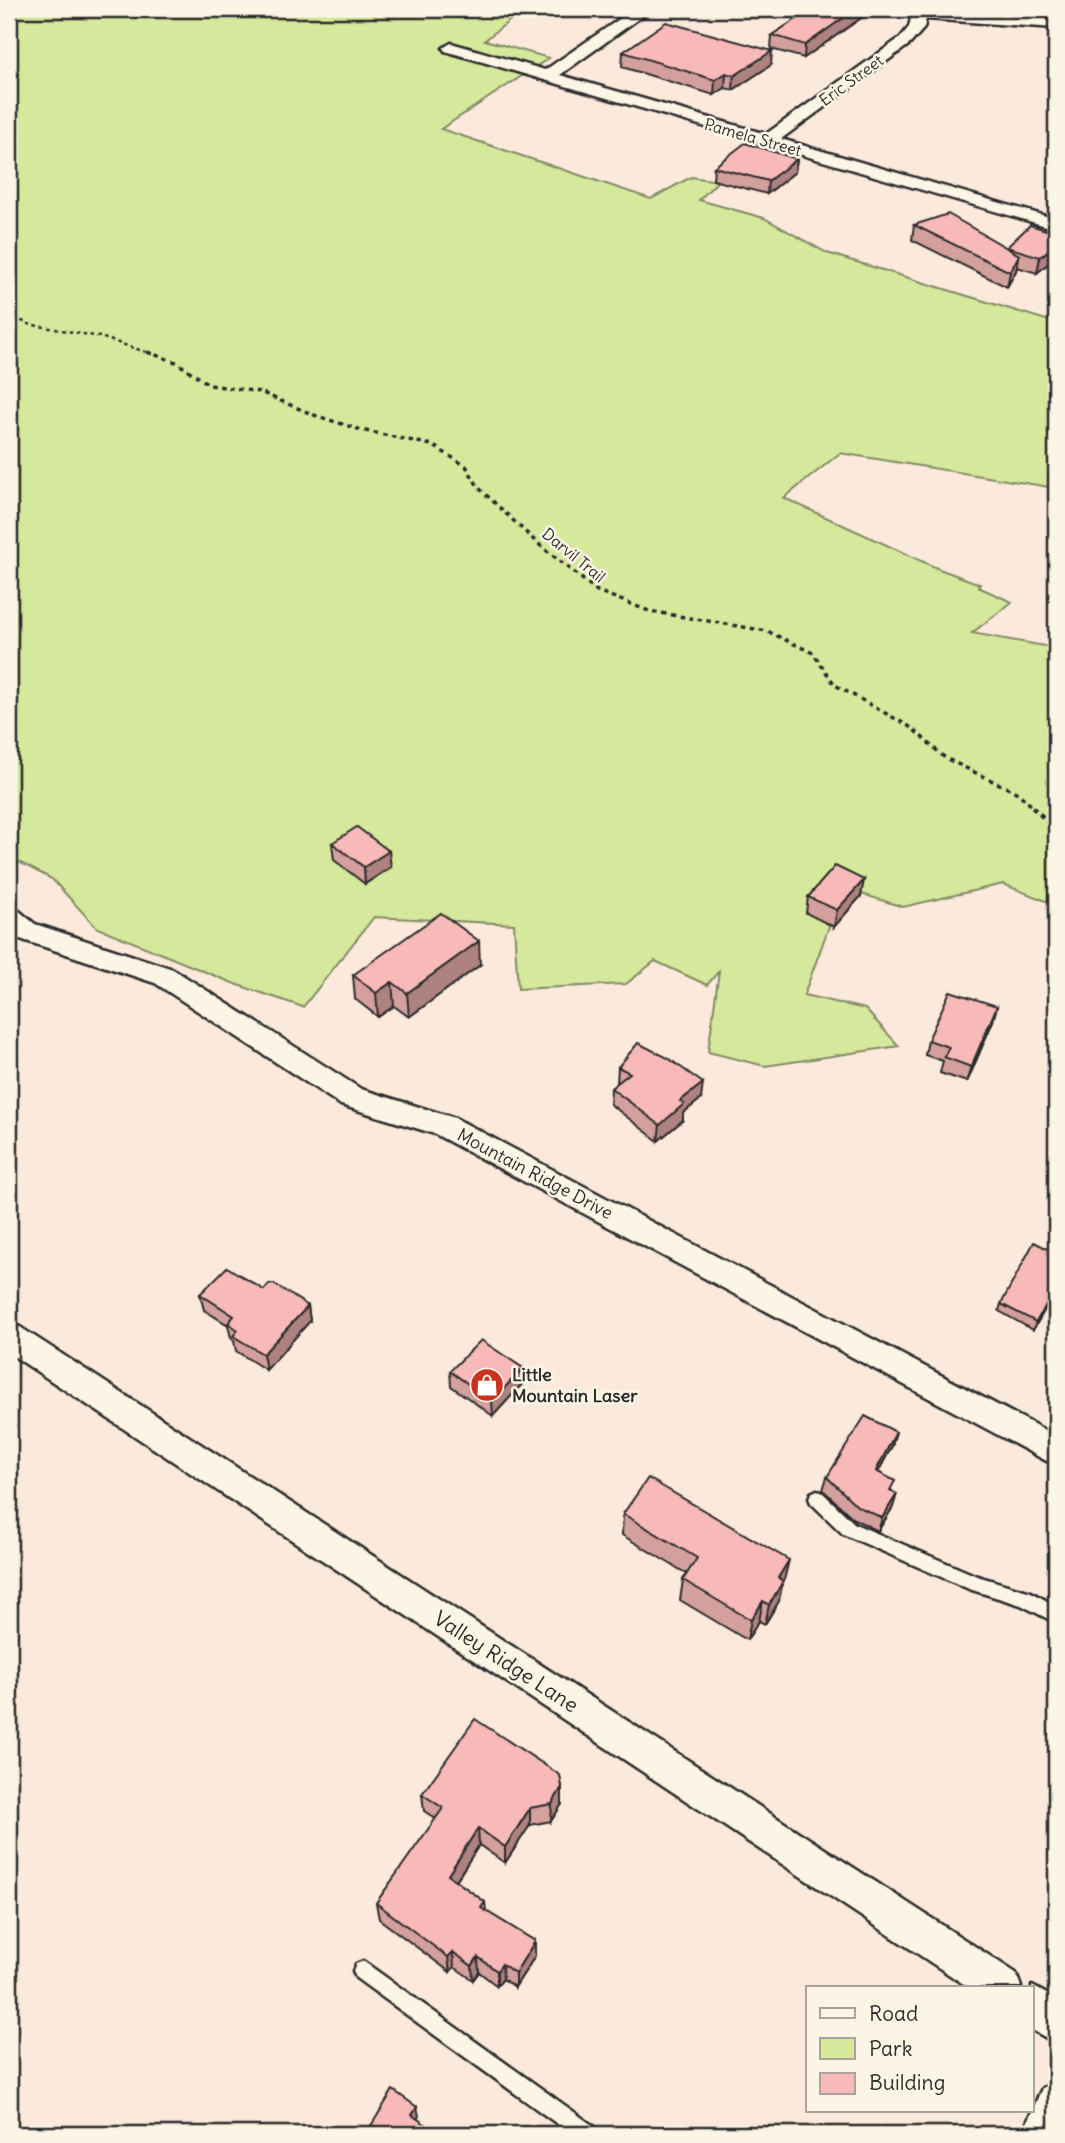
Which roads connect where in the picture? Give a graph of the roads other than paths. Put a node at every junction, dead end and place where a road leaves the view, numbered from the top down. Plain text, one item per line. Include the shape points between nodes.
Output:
1 (644, 9) edge
2 (921, 12) edge
3 (1056, 23) edge
4 (451, 48) dead end
5 (547, 76) junction
6 (767, 141) junction
7 (1056, 224) edge
8 (9, 917) edge
9 (9, 1336) edge
10 (1056, 1452) edge
11 (817, 1498) dead end
12 (1056, 1615) edge
13 (363, 1971) dead end
14 (1000, 1986) edge
15 (1034, 2007) edge
16 (1056, 2022) edge
17 (1056, 2102) edge
18 (588, 2134) edge
19 (1042, 2134) edge

1 - 5 street
2 - 3 street
2 - 6 street, Eric Street via 905,41
4 - 5 street, Pamela Street
5 - 6 street, Pamela Street
6 - 7 street, Pamela Street
8 - 10 street, Mountain Ridge Drive via 26,932 164,976 351,1097 445,1126
9 - 14 street, Valley Ridge Lane
11 - 12 lane via 849,1529 975,1583 1025,1598
13 - 18 lane
15 - 16 street
17 - 19 street

